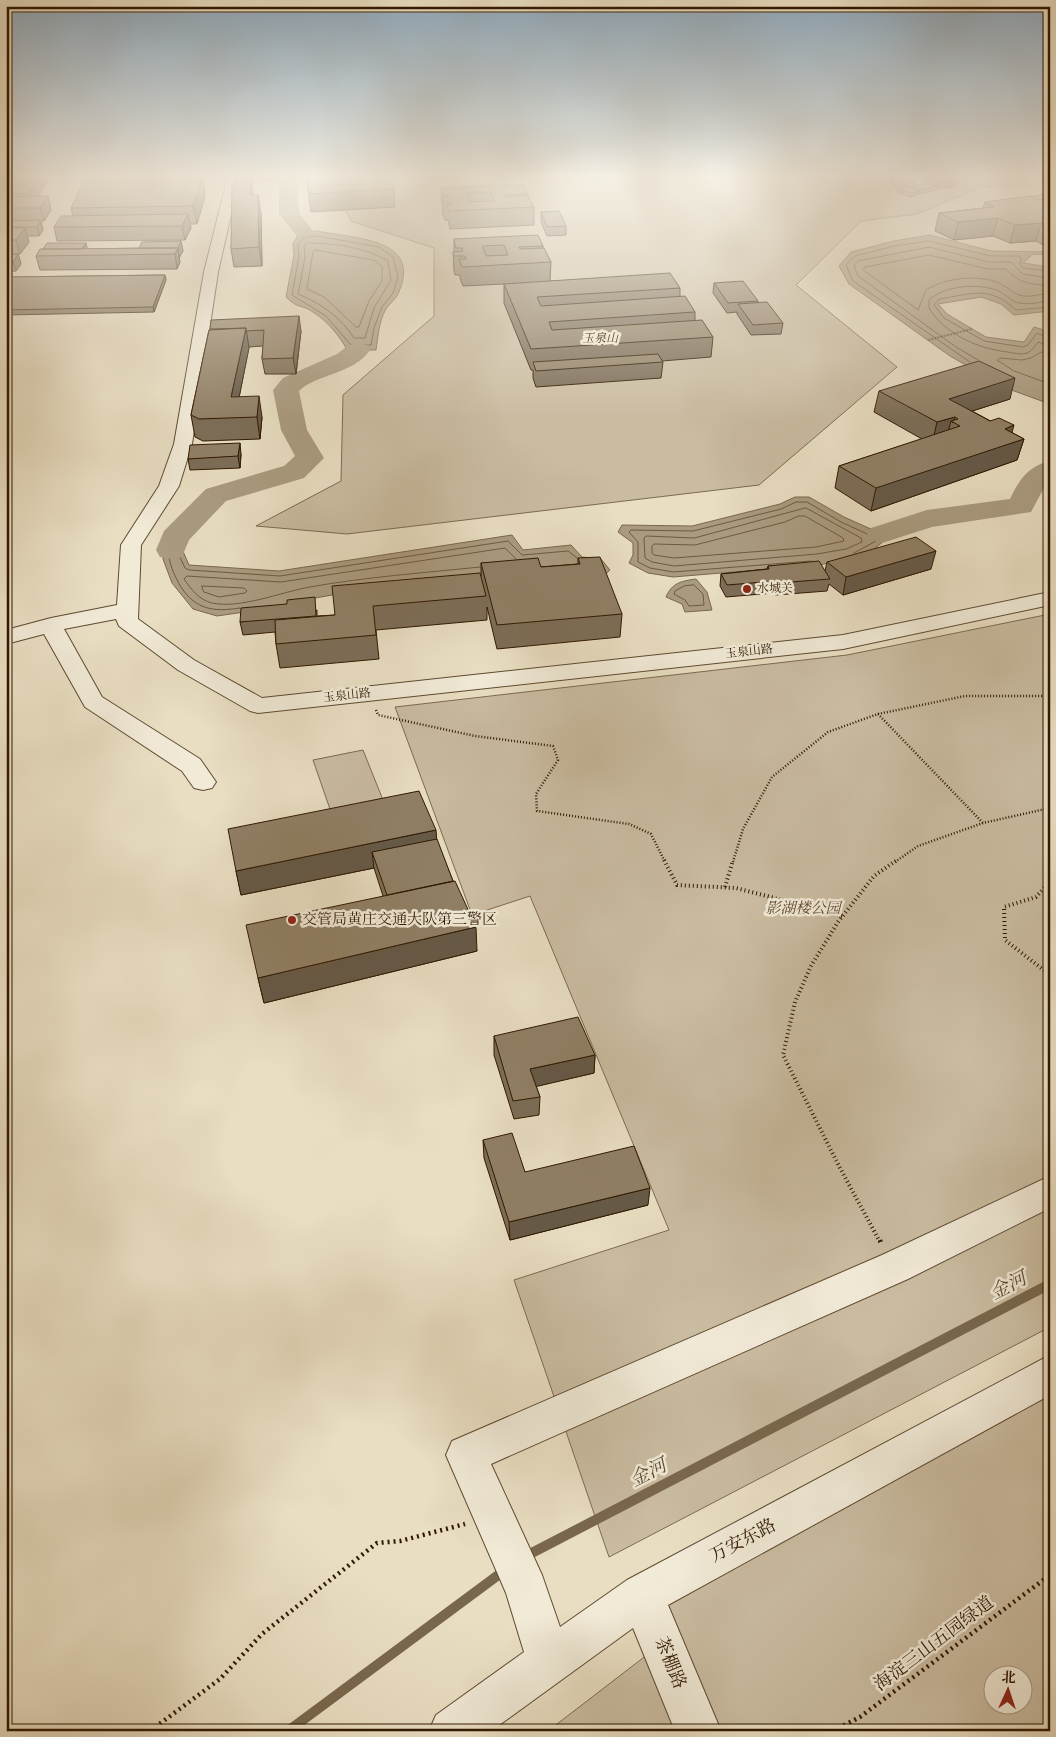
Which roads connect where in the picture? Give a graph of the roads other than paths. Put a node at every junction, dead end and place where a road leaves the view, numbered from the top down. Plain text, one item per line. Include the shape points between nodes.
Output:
1 (216, 256) edge
2 (1050, 598) edge
3 (127, 610) junction
4 (51, 625) junction
5 (6, 637) edge
6 (203, 782) dead end
7 (1050, 1191) edge
8 (1050, 1374) edge
9 (642, 1595) junction
10 (549, 1662) junction
11 (452, 1731) edge
12 (698, 1731) edge

1 - 3 street via 183,444 169,486 131,545
2 - 3 street, 玉泉山路 via 843,642 258,706 186,665 127,621
3 - 4 street
4 - 5 street
4 - 6 street via 93,702 191,765
7 - 10 street via 895,1266 466,1455 527,1590
8 - 9 street, 万安东路
9 - 10 street, 万安东路
9 - 12 street, 茶棚路
10 - 11 street, 万安东路

